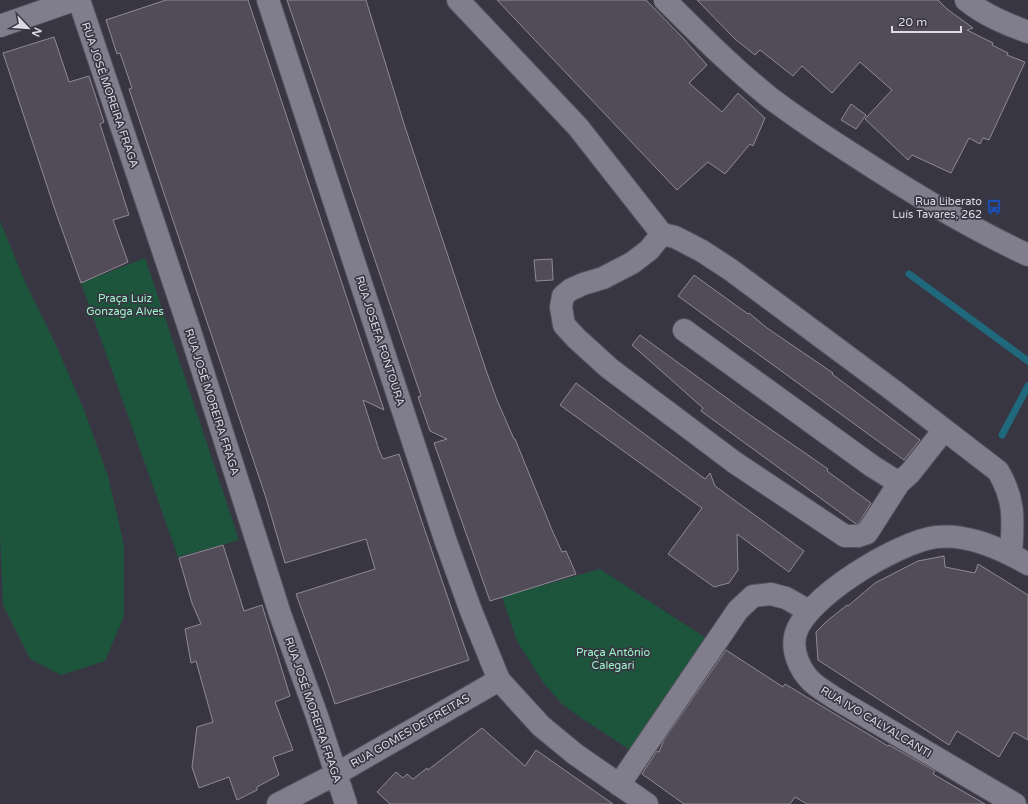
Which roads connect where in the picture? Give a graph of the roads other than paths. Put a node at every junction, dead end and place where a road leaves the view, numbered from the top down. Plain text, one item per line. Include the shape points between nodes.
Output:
1 (74, 0) edge
2 (79, 0) edge
3 (268, 0) edge
4 (458, 0) edge
5 (664, 0) edge
6 (966, 0) edge
7 (0, 26) edge
8 (1028, 32) edge
9 (662, 234) junction
10 (1028, 255) edge
11 (684, 330) dead end
12 (944, 430) junction
13 (899, 483) junction
14 (1020, 559) edge
15 (809, 611) junction
16 (499, 680) junction
17 (336, 774) junction
18 (619, 785) junction
19 (278, 804) edge
20 (346, 804) edge
21 (647, 804) edge
22 (1016, 804) edge

1 - 7 street
2 - 17 street, RUA JOSÉ MOREIRA FRAGA via 189,328 280,614
3 - 16 street, RUA JOSEFA FONTOURA via 445,540
4 - 9 street via 578,127
5 - 10 street via 733,66 820,133 897,183
6 - 8 street via 1005,23
9 - 12 street via 675,237 702,251 731,270
9 - 13 street via 649,250 632,262 603,278 570,290 563,296 561,308 564,324 576,338 610,368 734,462 845,536 866,533
11 - 13 street
12 - 13 street
12 - 14 street via 998,471 1011,498
14 - 15 street, RUA IVO CALVALCANTI via 987,544 961,538 936,537 916,542 868,565
15 - 18 street via 786,598 770,594 753,596 738,610
15 - 22 street, RUA IVO CALVALCANTI via 795,637 795,653 800,668 811,681 839,701
16 - 17 street, RUA GOMES DE FREITAS
16 - 18 street via 541,726
17 - 19 street, RUA GOMES DE FREITAS
17 - 20 street, RUA JOSÉ MOREIRA FRAGA
18 - 21 street

